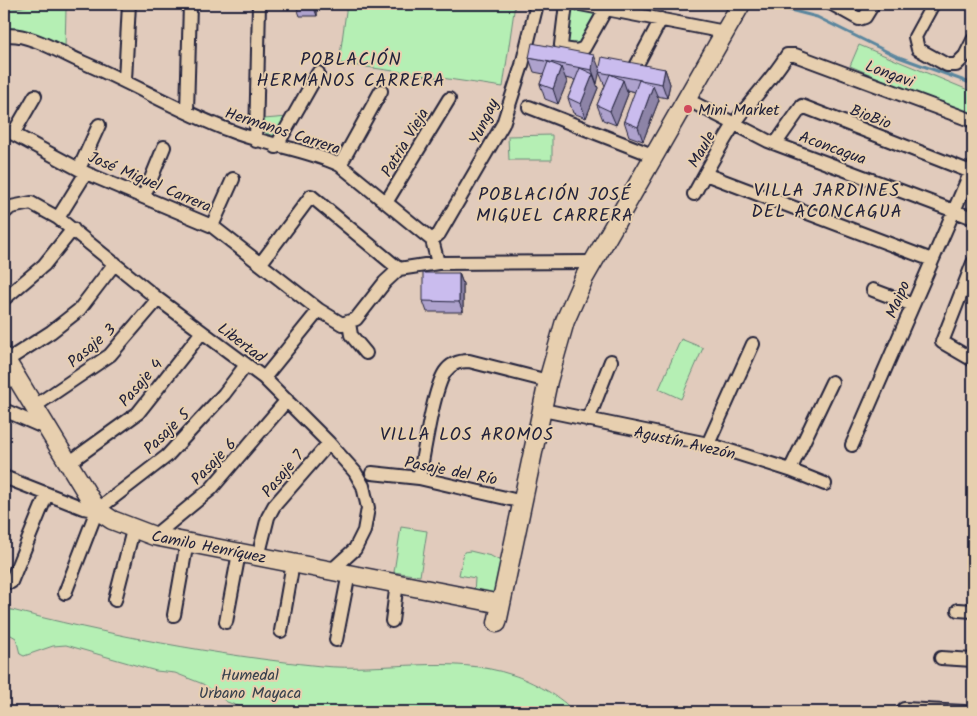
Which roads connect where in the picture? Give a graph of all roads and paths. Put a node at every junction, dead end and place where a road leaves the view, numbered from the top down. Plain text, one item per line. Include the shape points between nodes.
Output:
1 (129, 4) edge
2 (190, 4) edge
3 (259, 4) edge
4 (536, 4) edge
5 (566, 4) edge
6 (580, 4) edge
7 (741, 4) edge
8 (832, 4) edge
9 (873, 4) edge
10 (933, 4) edge
11 (606, 9) junction
12 (661, 19) junction
13 (725, 32) junction
14 (4, 36) edge
15 (973, 40) edge
16 (794, 55) joint
17 (634, 70) edge
18 (318, 73) dead end
19 (125, 80) junction
20 (381, 91) dead end
21 (34, 96) dead end
22 (449, 99) dead end
23 (686, 99) junction
24 (529, 107) dead end
25 (187, 111) junction
26 (973, 121) edge
27 (734, 124) junction
28 (99, 126) dead end
29 (8, 132) edge
30 (256, 141) junction
31 (776, 143) junction
32 (164, 147) dead end
33 (276, 147) junction
34 (655, 156) junction
35 (340, 165) junction
36 (972, 170) edge
37 (83, 171) junction
38 (705, 174) junction
39 (233, 179) dead end
40 (694, 194) dead end
41 (144, 196) junction
42 (387, 201) junction
43 (954, 210) junction
44 (4, 214) edge
45 (58, 218) junction
46 (973, 218) edge
47 (212, 226) junction
48 (73, 229) junction
49 (432, 240) junction
50 (932, 260) junction
51 (593, 262) junction
52 (115, 263) junction
53 (261, 263) junction
54 (438, 263) junction
55 (973, 263) edge
56 (399, 269) junction
57 (873, 290) dead end
58 (158, 298) junction
59 (4, 299) edge
60 (913, 305) junction
61 (319, 310) junction
62 (349, 323) junction
63 (202, 332) junction
64 (753, 344) dead end
65 (366, 353) dead end
66 (5, 359) edge
67 (973, 360) edge
68 (611, 361) dead end
69 (246, 364) junction
70 (264, 378) junction
71 (548, 381) junction
72 (832, 382) dead end
73 (288, 400) junction
74 (35, 406) junction
75 (4, 410) edge
76 (543, 410) junction
77 (588, 420) junction
78 (50, 430) junction
79 (329, 443) junction
80 (708, 444) junction
81 (852, 444) dead end
82 (70, 462) junction
83 (790, 470) junction
84 (372, 473) dead end
85 (4, 477) edge
86 (419, 478) junction
87 (825, 484) dead end
88 (47, 494) junction
89 (523, 502) junction
90 (97, 510) junction
91 (133, 530) junction
92 (154, 536) junction
93 (187, 542) junction
94 (239, 553) junction
95 (258, 556) junction
96 (293, 563) junction
97 (341, 571) junction
98 (11, 582) dead end
99 (397, 583) junction
100 (65, 593) dead end
101 (115, 600) dead end
102 (502, 604) junction
103 (958, 610) dead end
104 (973, 611) edge
105 (174, 615) dead end
106 (392, 621) dead end
107 (226, 622) dead end
108 (497, 624) dead end
109 (281, 631) dead end
110 (336, 640) dead end
111 (941, 658) dead end
112 (973, 660) edge
113 (904, 708) dead end
114 (965, 712) edge

1 - 19 street
2 - 25 street
3 - 30 street
4 - 49 street, Yungay via 522,65 503,124 439,234
5 - 11 street via 561,45 563,49 577,51 584,48
6 - 11 street
7 - 13 street
8 - 9 street via 861,19
10 - 15 street via 914,41 918,49 947,65 956,65
11 - 12 street
12 - 13 street
12 - 17 street
13 - 23 street
14 - 19 street, Hermanos Carrera via 24,37
16 - 26 street, Longavi
16 - 27 street, Maule via 787,55
18 - 33 street
19 - 25 street, Hermanos Carrera
20 - 35 street
21 - 29 street
22 - 42 street, Patria Vieja
23 - 27 street, Aconcagua
23 - 34 street
24 - 34 street
25 - 30 street, Hermanos Carrera
27 - 31 street, Aconcagua
27 - 38 street, Maule
28 - 37 street
29 - 37 street, José Miguel Carrera
30 - 33 street, Hermanos Carrera
31 - 36 street, BioBio via 802,106
31 - 43 street, Aconcagua
32 - 41 street
33 - 35 street, Hermanos Carrera
34 - 51 street
35 - 42 street, Hermanos Carrera
36 - 43 street, Maipo
37 - 41 street, José Miguel Carrera
37 - 45 street
38 - 40 street, Maule
38 - 50 street
39 - 47 street
41 - 47 street, José Miguel Carrera
42 - 49 street, Hermanos Carrera
43 - 46 street, Aconcagua
43 - 50 street, Maipo
44 - 45 street, Libertad via 10,207 31,203
45 - 48 street, Libertad
47 - 53 street, José Miguel Carrera
48 - 52 street, Libertad
48 - 59 street via 44,265
49 - 54 street
50 - 60 street, Maipo
51 - 54 street
51 - 71 street via 565,320
52 - 58 street, Libertad
52 - 66 street via 79,310 51,332
53 - 56 street via 311,196
53 - 61 street, José Miguel Carrera
54 - 56 street
55 - 67 street via 942,342
56 - 62 street
57 - 60 street
58 - 63 street, Libertad
58 - 74 street, Pasaje 3 via 110,355
60 - 81 street, Maipo
61 - 62 street, José Miguel Carrera via 337,322
61 - 70 street
62 - 65 street via 351,335
63 - 69 street, Libertad
63 - 82 street, Pasaje 4 via 138,413
64 - 80 street
66 - 74 street, Camilo Henríquez
68 - 77 street
69 - 70 street, Libertad
69 - 90 street, Pasaje 5 via 218,401 167,456
70 - 73 street, Libertad
71 - 76 street
71 - 86 street via 469,360 456,362 445,373 439,387
72 - 83 street
73 - 79 street, Libertad
73 - 92 street, Pasaje 6 via 211,489
74 - 78 street, Camilo Henríquez
75 - 78 street
76 - 77 street, Agustín Avezón
76 - 89 street
77 - 80 street, Agustín Avezón
78 - 82 street, Camilo Henríquez
79 - 95 street, Pasaje 7 via 274,506
79 - 97 street, Libertad via 355,472 363,486 368,508 364,531
80 - 83 street, Agustín Avezón
82 - 90 street, Camilo Henríquez
83 - 87 street, Agustín Avezón
84 - 86 street, Pasaje del Río
85 - 88 street
86 - 89 street, Pasaje del Río
88 - 90 street
88 - 98 street
89 - 102 street
90 - 91 street, Camilo Henríquez
90 - 100 street
91 - 92 street, Camilo Henríquez
91 - 101 street
92 - 93 street, Camilo Henríquez
93 - 94 street, Camilo Henríquez
93 - 105 street
94 - 95 street, Camilo Henríquez
94 - 107 street
95 - 96 street, Camilo Henríquez
96 - 97 street, Camilo Henríquez
96 - 109 street
97 - 99 street, Camilo Henríquez
97 - 110 street
99 - 102 street, Camilo Henríquez
99 - 106 street
102 - 108 street
103 - 104 street
111 - 112 street
113 - 114 street

